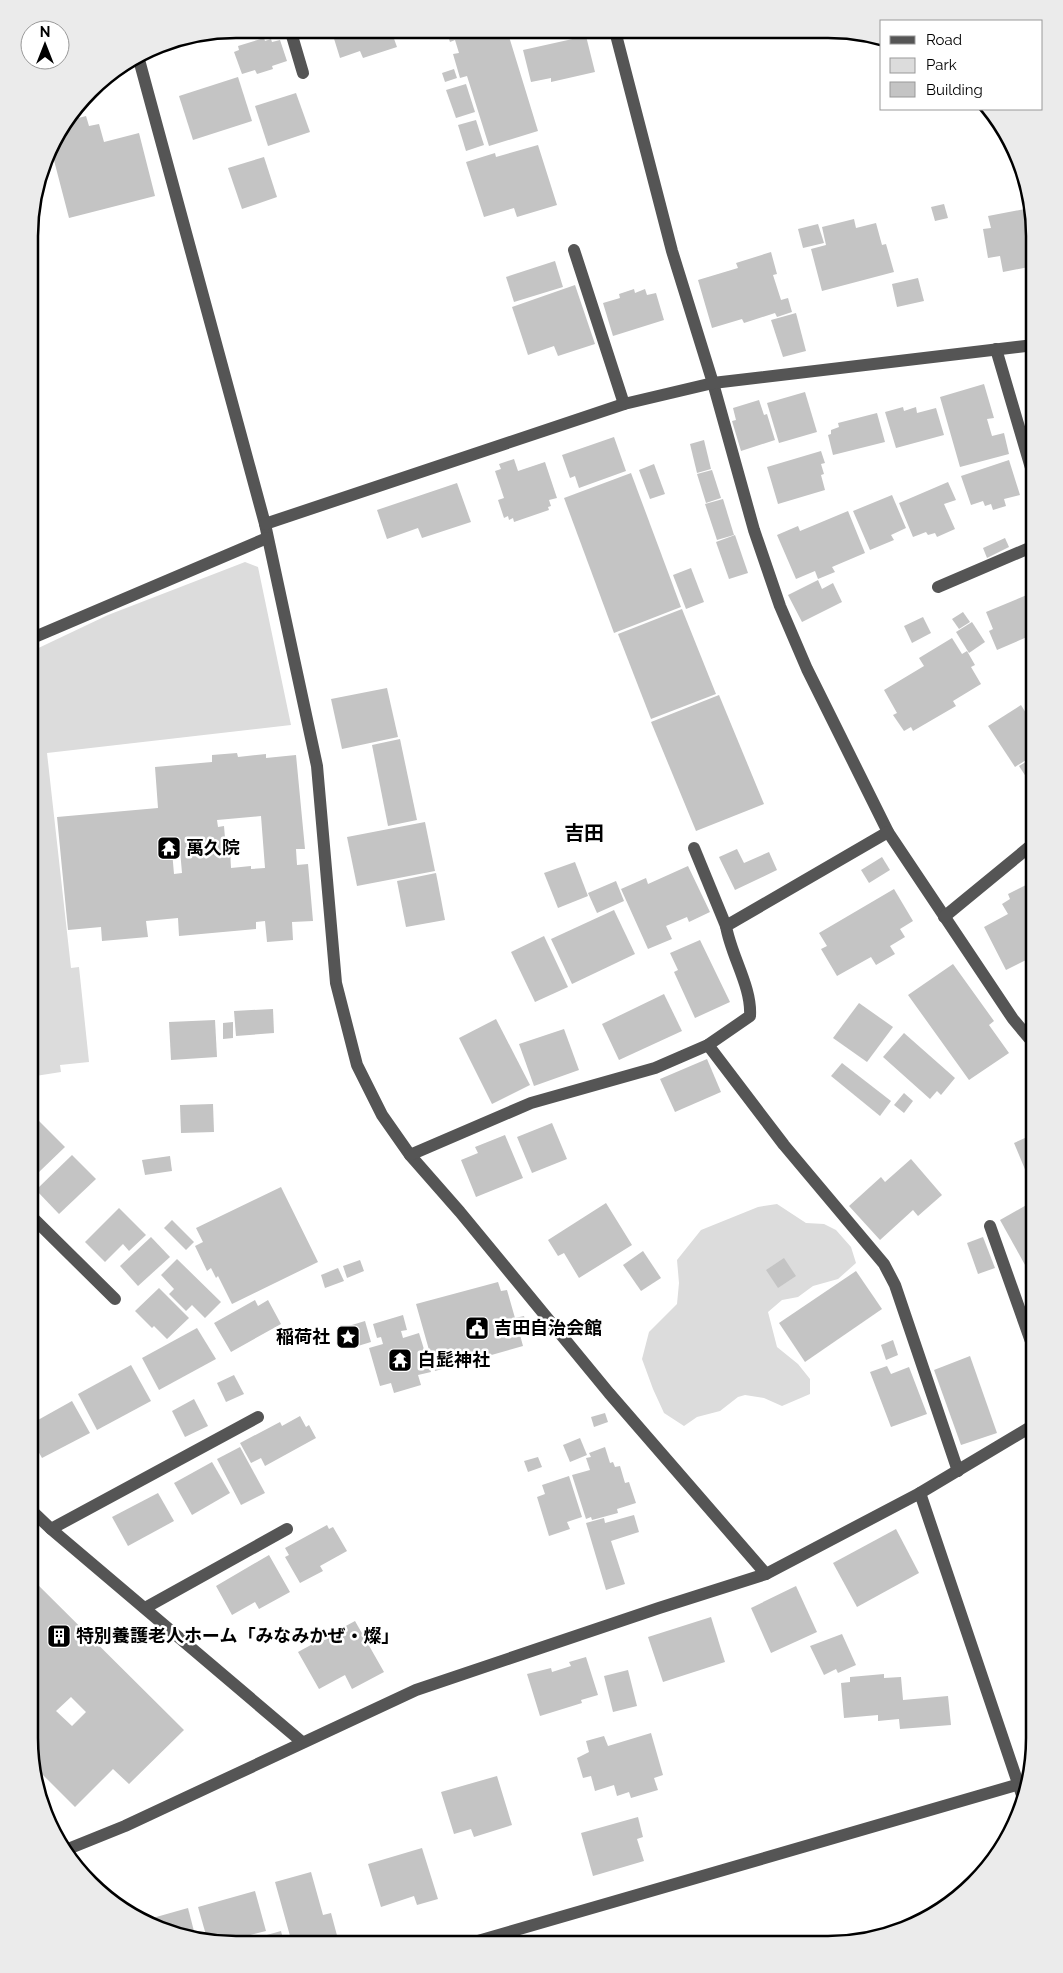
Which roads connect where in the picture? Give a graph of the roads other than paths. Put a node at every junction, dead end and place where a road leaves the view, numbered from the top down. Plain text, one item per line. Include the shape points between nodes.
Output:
1 (293, 38) edge
2 (617, 38) edge
3 (140, 62) edge
4 (303, 73) dead end
5 (574, 250) dead end
6 (1026, 346) edge
7 (996, 350) junction
8 (713, 383) junction
9 (624, 404) junction
10 (1026, 451) edge
11 (265, 524) junction
12 (267, 538) junction
13 (1026, 549) edge
14 (938, 587) dead end
15 (38, 636) edge
16 (888, 832) junction
17 (694, 848) dead end
18 (1026, 849) edge
19 (944, 917) junction
20 (726, 926) junction
21 (1026, 1034) edge
22 (708, 1045) junction
23 (410, 1155) junction
24 (38, 1223) edge
25 (990, 1226) dead end
26 (115, 1299) dead end
27 (1026, 1327) edge
28 (258, 1416) dead end
29 (1026, 1430) edge
30 (958, 1471) junction
31 (920, 1493) junction
32 (38, 1517) edge
33 (51, 1529) junction
34 (287, 1529) dead end
35 (766, 1574) junction
36 (144, 1608) junction
37 (302, 1742) junction
38 (1021, 1780) edge
39 (1020, 1784) edge
40 (71, 1848) edge
41 (495, 1936) edge

1 - 4 street
2 - 8 street via 672,251
3 - 11 street
5 - 9 street
6 - 7 street
7 - 8 street
7 - 10 street
8 - 9 street
8 - 16 street via 754,530 780,606 807,669
9 - 11 street
11 - 12 street
12 - 15 street
12 - 23 street via 317,766 336,982 357,1065 382,1115
13 - 14 street
16 - 19 street
16 - 20 street
17 - 20 street
18 - 19 street
19 - 21 street
20 - 22 street via 750,1002 750,1016
22 - 23 street via 655,1068 532,1103
22 - 30 street via 784,1145 890,1274
23 - 35 street
24 - 26 street
25 - 27 street
28 - 33 street
29 - 30 street
30 - 31 street
31 - 35 street
31 - 38 street
32 - 33 street
33 - 36 street
34 - 36 street
35 - 37 street via 416,1690
36 - 37 street
37 - 40 street
39 - 41 street

